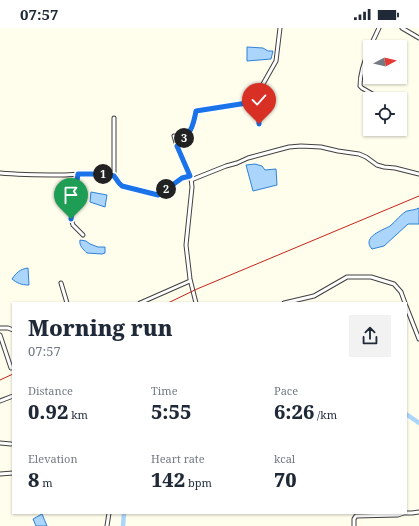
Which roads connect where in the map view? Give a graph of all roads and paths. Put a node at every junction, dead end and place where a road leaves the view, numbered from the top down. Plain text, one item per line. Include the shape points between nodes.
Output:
1 (280, 28) edge
2 (379, 28) edge
3 (402, 28) edge
4 (419, 38) edge
5 (373, 40) edge
6 (363, 68) edge
7 (369, 92) edge
8 (258, 102) junction
9 (114, 118) dead end
10 (259, 124) dead end
11 (174, 136) dead end
12 (177, 146) junction
13 (0, 172) edge
14 (78, 174) junction
15 (419, 174) edge
16 (114, 176) junction
17 (190, 178) junction
18 (83, 235) dead end
19 (190, 281) junction
20 (61, 283) dead end
21 (67, 302) edge
22 (142, 302) edge
23 (196, 302) edge
24 (288, 302) edge
25 (405, 302) edge
26 (407, 309) edge
27 (0, 328) edge
28 (12, 330) edge
29 (0, 335) edge
30 (419, 339) edge
31 (11, 368) dead end
32 (12, 396) edge
33 (0, 401) edge
34 (0, 443) edge
35 (11, 444) dead end
36 (12, 473) edge
37 (0, 474) edge
38 (419, 512) edge
39 (407, 513) edge
40 (109, 514) edge
41 (354, 514) edge
42 (402, 514) edge
43 (355, 517) junction
44 (107, 526) edge
45 (354, 526) edge

1 - 8 street via 276,61 263,84
2 - 5 street
3 - 4 street
6 - 7 street via 360,86
8 - 10 street
8 - 12 street via 196,111 188,135
9 - 16 street
11 - 12 street
12 - 17 street
13 - 14 street
14 - 16 street
14 - 18 street via 71,219
15 - 17 street via 377,165 359,154 301,146 248,158
16 - 17 street via 122,186 158,195 182,178
17 - 19 street via 192,187 186,239
19 - 22 street
19 - 23 street
20 - 21 street
24 - 25 street via 314,296 347,277 371,277 394,284
26 - 30 street
27 - 28 street
29 - 31 street
32 - 33 street
34 - 35 street
36 - 37 street
38 - 39 street
40 - 44 street
41 - 43 street
42 - 43 street
43 - 45 street

